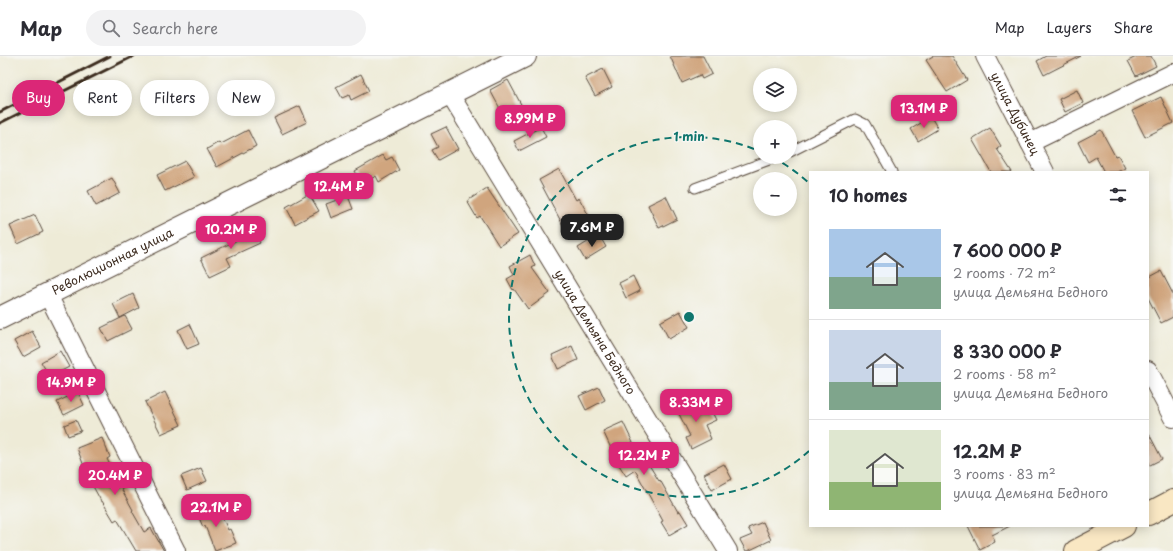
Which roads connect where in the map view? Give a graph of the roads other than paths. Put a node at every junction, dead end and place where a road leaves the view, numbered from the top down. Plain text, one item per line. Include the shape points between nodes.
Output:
1 (525, 56) edge
2 (985, 56) edge
3 (1173, 73) edge
4 (449, 94) junction
5 (1030, 143) junction
6 (797, 149) edge
7 (758, 164) edge
8 (891, 171) edge
9 (1044, 171) edge
10 (695, 188) dead end
11 (48, 295) junction
12 (0, 318) edge
13 (1149, 372) edge
14 (1173, 418) edge
15 (1173, 501) edge
16 (1149, 513) edge
17 (1122, 527) edge
18 (1084, 549) edge
19 (176, 551) edge
20 (728, 551) edge

1 - 4 street, Революционная улица
2 - 5 street, улица Дубинец
3 - 5 street
4 - 11 street, Революционная улица
4 - 20 street, улица Демьяна Бедного
5 - 9 street, улица Дубинец
6 - 8 lane via 855,120 865,124
7 - 10 lane
11 - 12 street, Революционная улица
11 - 19 street
13 - 14 street
15 - 16 main road
17 - 18 main road

